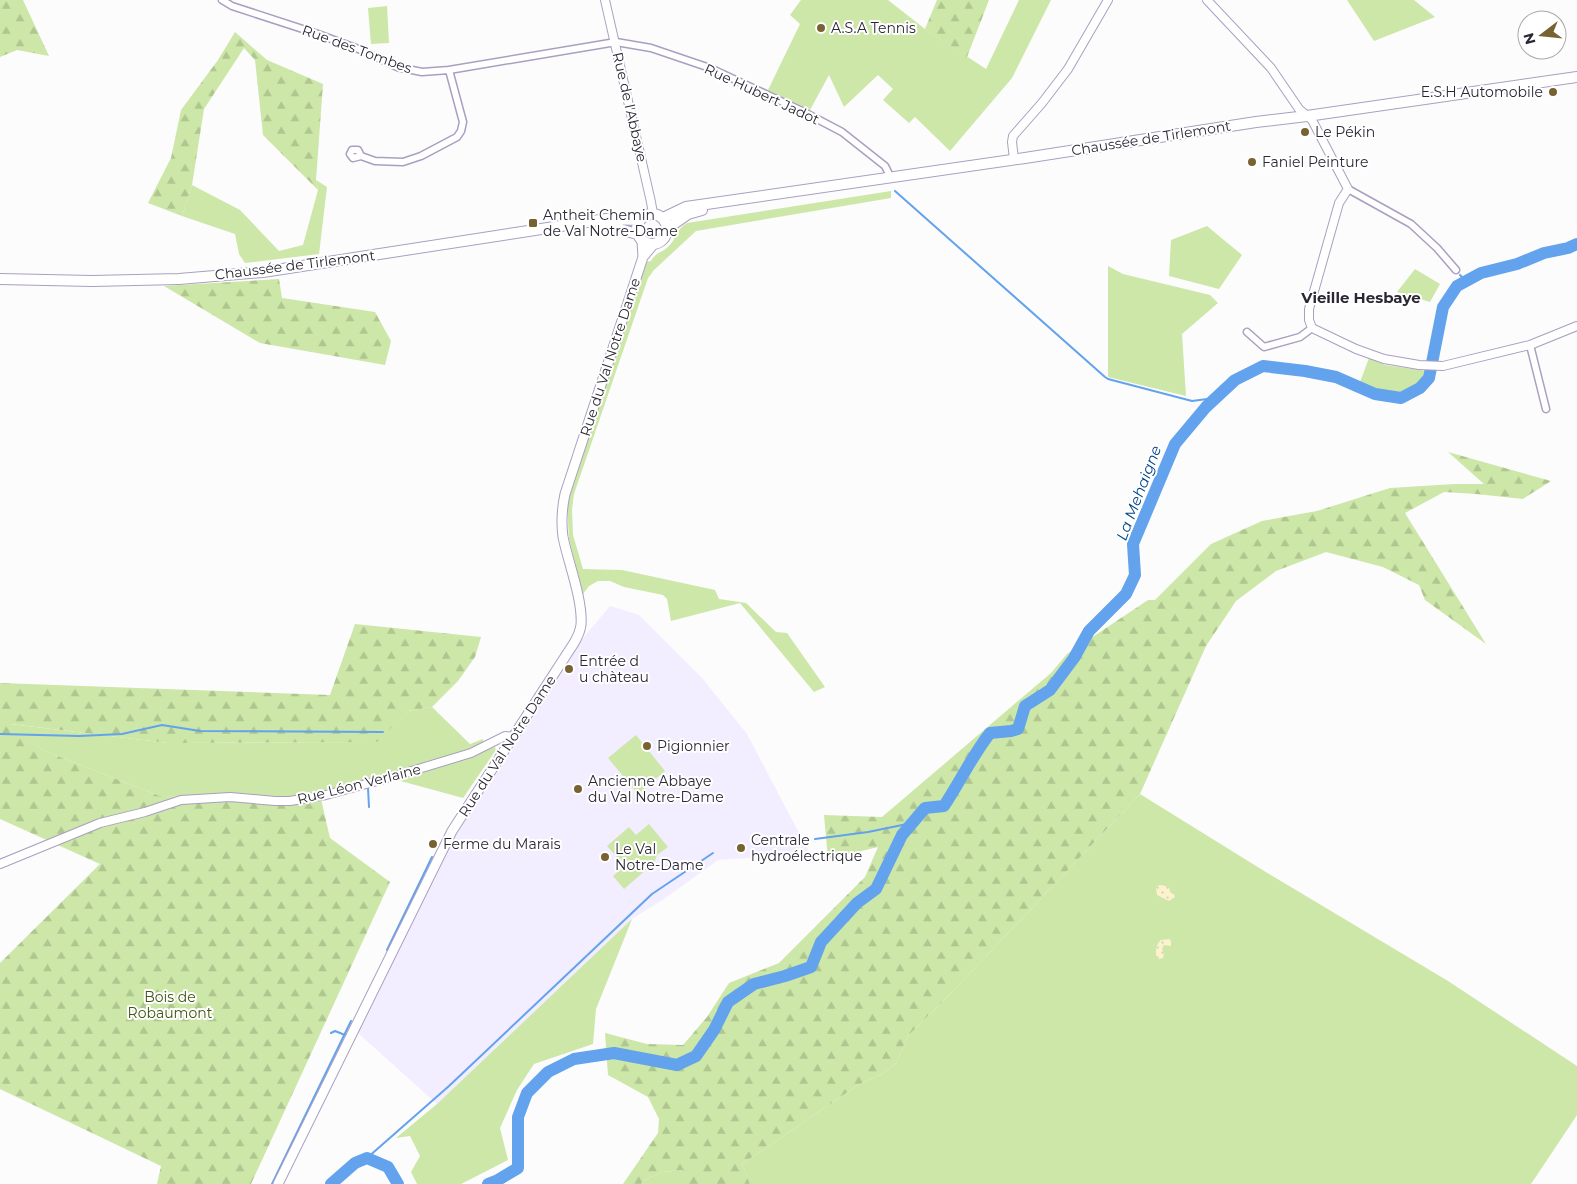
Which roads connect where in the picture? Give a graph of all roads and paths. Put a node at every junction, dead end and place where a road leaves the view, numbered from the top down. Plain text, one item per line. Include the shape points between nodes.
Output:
1 (222, 0) edge
2 (605, 0) edge
3 (1108, 0) edge
4 (1207, 0) edge
5 (616, 42) junction
6 (450, 70) junction
7 (1577, 77) edge
8 (1307, 116) junction
9 (361, 156) dead end
10 (1014, 159) junction
11 (891, 178) junction
12 (1348, 189) junction
13 (725, 202) junction
14 (658, 216) junction
15 (640, 220) junction
16 (589, 223) junction
17 (668, 228) junction
18 (640, 237) junction
19 (654, 245) junction
20 (643, 258) junction
21 (1456, 270) dead end
22 (0, 279) edge
23 (1577, 326) edge
24 (1312, 328) junction
25 (1247, 332) dead end
26 (1530, 345) junction
27 (1546, 409) dead end
28 (514, 737) junction
29 (0, 864) edge
30 (278, 1184) edge

1 - 6 street, Rue des Tombes via 397,66 422,72
2 - 5 street, Rue de l'Abbaye
3 - 10 street via 1068,69 1013,136
4 - 8 street via 1271,68 1299,110
5 - 6 street, Rue des Tombes
5 - 11 street, Rue Hubert Jadot via 651,48 710,68 802,111 842,132 885,166
5 - 14 street, Rue de l'Abbaye via 651,202
6 - 9 street via 462,122 457,137 403,162 375,161
7 - 8 main road, Chaussée de Tirlemont
8 - 10 main road, Chaussée de Tirlemont
8 - 12 street
10 - 11 main road, Chaussée de Tirlemont
11 - 13 main road, Chaussée de Tirlemont
12 - 21 street via 1411,224 1438,248
12 - 24 street via 1339,203 1309,309
13 - 14 main road, Chaussée de Tirlemont via 686,207
13 - 17 main road, Chaussée de Tirlemont via 688,214
14 - 15 main road, Chaussée de Tirlemont
14 - 17 main road
15 - 16 main road, Chaussée de Tirlemont via 606,219
15 - 18 main road via 637,229
16 - 18 main road, Chaussée de Tirlemont
16 - 22 main road, Chaussée de Tirlemont via 263,272 179,280
17 - 19 main road, Chaussée de Tirlemont via 664,239
18 - 19 main road, Chaussée de Tirlemont via 647,244
18 - 20 main road, Rue du Val Notre Dame
19 - 20 main road, Rue du Val Notre Dame
20 - 28 main road, Rue du Val Notre Dame via 565,494 563,537 581,626 574,644
23 - 26 street
24 - 25 street via 1300,337 1264,346
24 - 26 street via 1384,360 1420,365 1444,366
26 - 27 street
28 - 29 street, Rue Léon Verlaine via 505,736 471,753 326,795 290,801 230,797 181,800 100,823
28 - 30 main road, Rue du Val Notre Dame via 452,831

